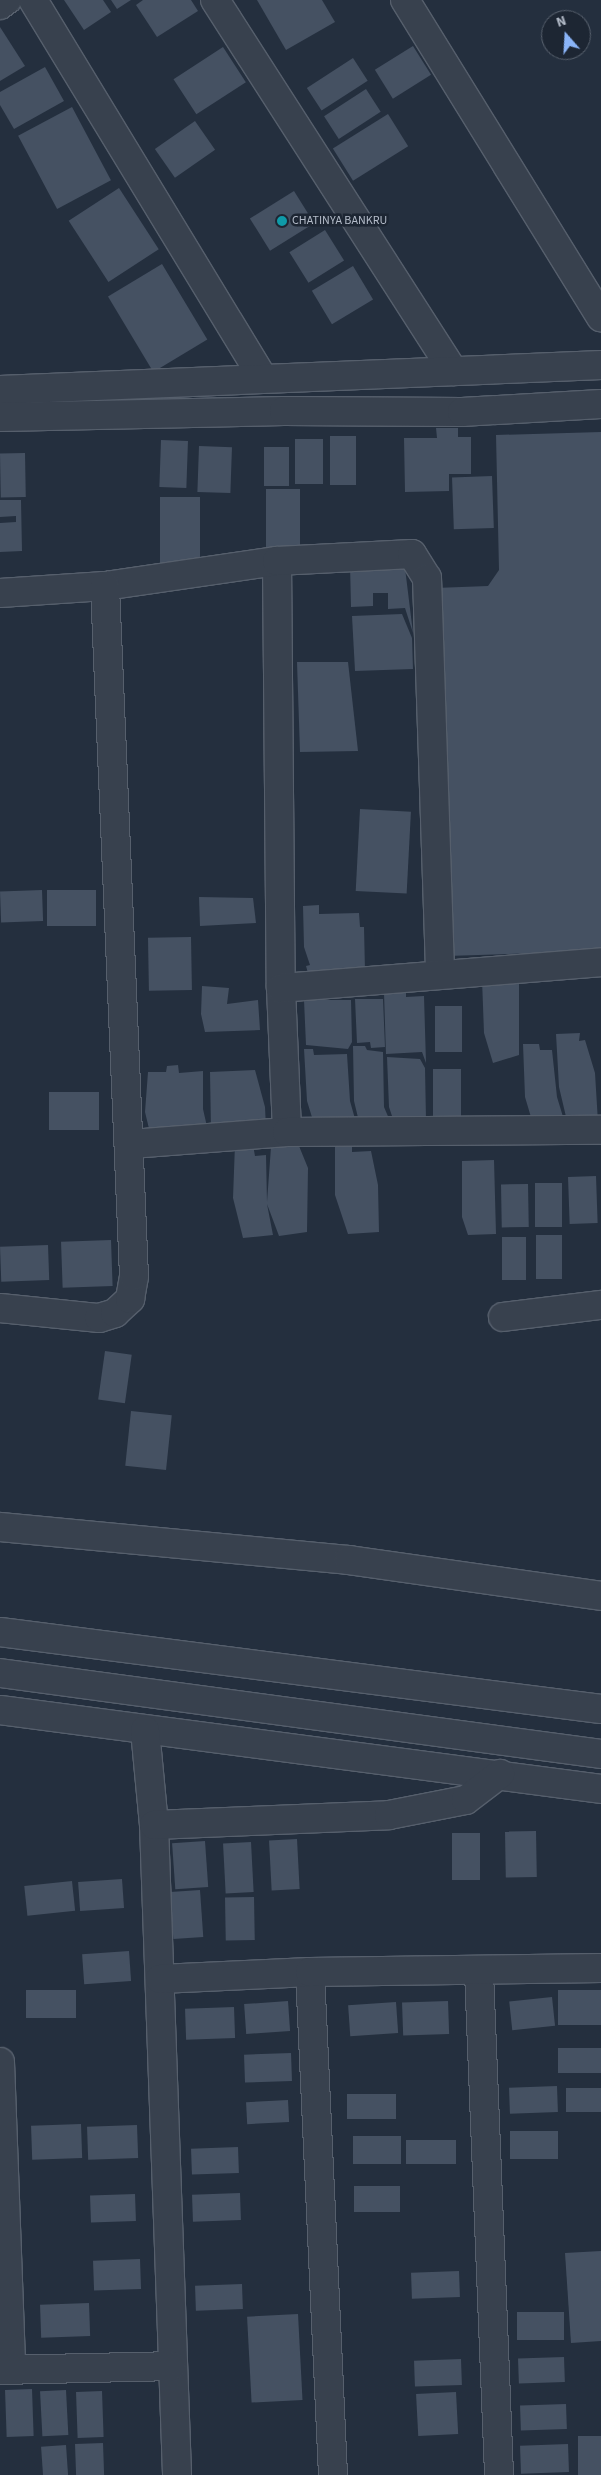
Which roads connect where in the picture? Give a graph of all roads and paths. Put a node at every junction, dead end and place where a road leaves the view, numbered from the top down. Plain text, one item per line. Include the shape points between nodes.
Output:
1 (7, 0) edge
2 (32, 0) edge
3 (215, 0) edge
4 (405, 0) edge
5 (0, 5) edge
6 (601, 317) edge
7 (601, 365) edge
8 (453, 371) junction
9 (263, 379) junction
10 (0, 390) edge
11 (601, 404) edge
12 (0, 417) edge
13 (277, 561) junction
14 (105, 586) junction
15 (0, 593) edge
16 (601, 962) edge
17 (440, 974) junction
18 (281, 988) junction
19 (601, 1130) edge
20 (287, 1132) junction
21 (131, 1144) junction
22 (601, 1305) edge
23 (0, 1308) edge
24 (503, 1317) dead end
25 (0, 1527) edge
26 (601, 1596) edge
27 (0, 1632) edge
28 (0, 1673) edge
29 (0, 1710) edge
30 (601, 1710) edge
31 (145, 1730) junction
32 (601, 1754) edge
33 (500, 1774) junction
34 (601, 1789) edge
35 (154, 1825) junction
36 (601, 1968) edge
37 (310, 1972) junction
38 (479, 1972) junction
39 (160, 1979) junction
40 (0, 2062) edge
41 (172, 2366) junction
42 (5, 2370) edge
43 (177, 2475) edge
44 (333, 2475) edge
45 (499, 2475) edge

1 - 5 street
2 - 9 street
3 - 8 street
4 - 6 street
7 - 8 street
8 - 9 street
9 - 10 street
11 - 12 street via 462,412 284,411
13 - 14 street
13 - 17 street via 412,554 426,578
13 - 18 street
14 - 15 street
14 - 21 street
16 - 17 street
17 - 18 street
18 - 20 street
19 - 20 street
20 - 21 street
21 - 23 street via 134,1276 130,1299 116,1313 99,1318
22 - 24 street
25 - 26 street via 349,1560
27 - 30 street
28 - 32 street
29 - 31 street
31 - 33 street
31 - 35 street
33 - 34 street
33 - 35 street via 466,1800 389,1815
35 - 39 street
36 - 38 street
37 - 38 street
37 - 39 street
37 - 44 street
38 - 45 street
39 - 41 street
40 - 42 street
41 - 42 street
41 - 43 street

